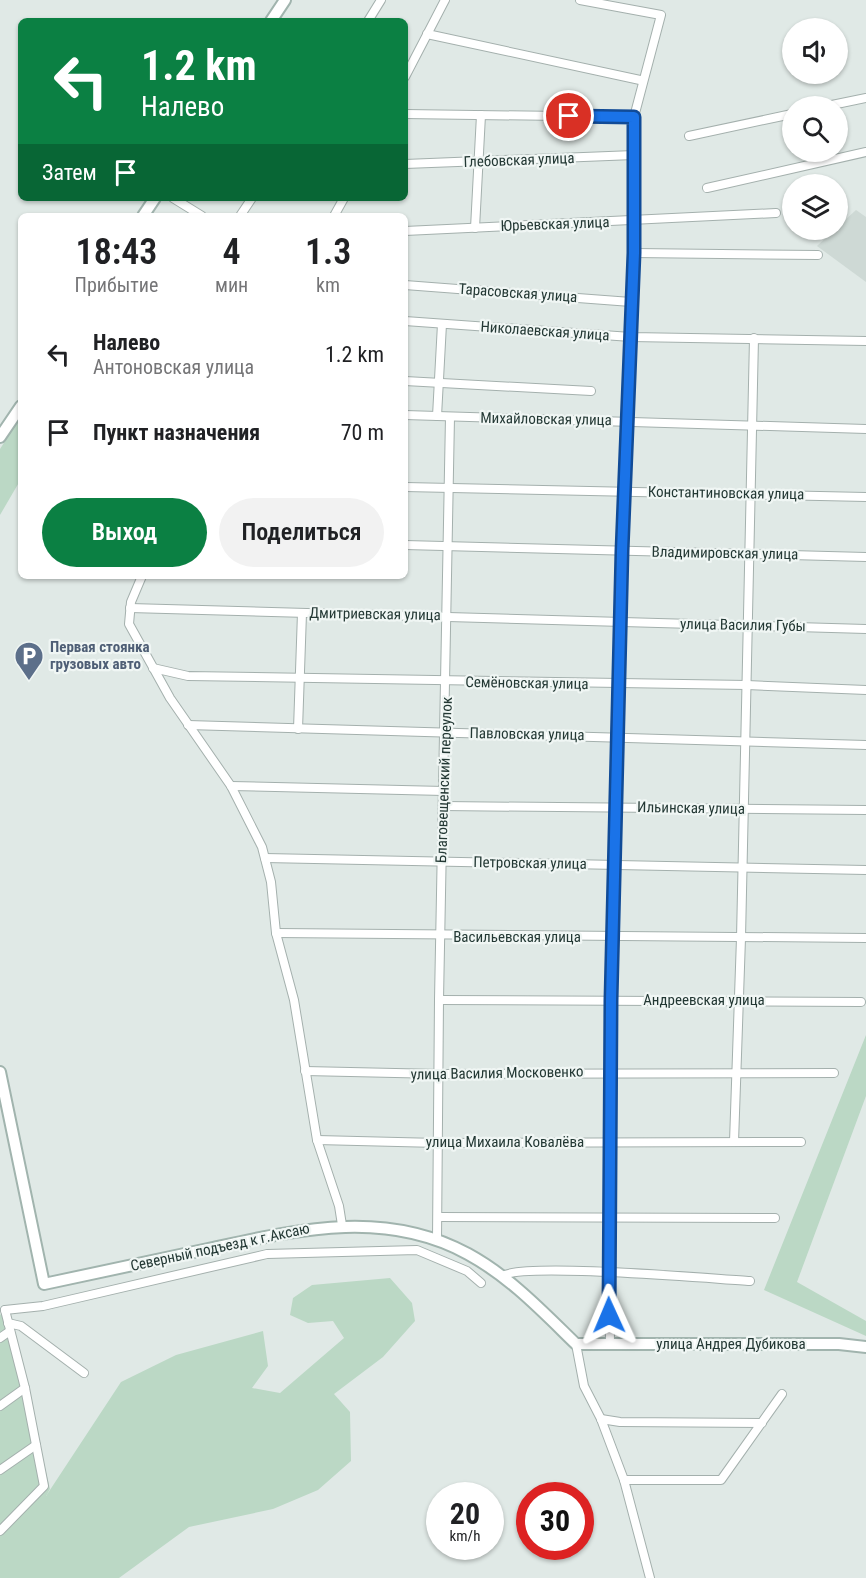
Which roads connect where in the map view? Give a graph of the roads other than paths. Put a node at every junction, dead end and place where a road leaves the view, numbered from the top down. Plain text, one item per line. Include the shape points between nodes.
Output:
1 (285, 0) edge
2 (381, 0) edge
3 (445, 0) edge
4 (580, 0) edge
5 (273, 18) edge
6 (370, 18) edge
7 (427, 34) junction
8 (408, 71) edge
9 (640, 80) dead end
10 (866, 98) edge
11 (848, 102) edge
12 (408, 114) edge
13 (481, 115) junction
14 (782, 116) edge
15 (634, 117) junction
16 (689, 136) dead end
17 (866, 152) edge
18 (634, 155) junction
19 (478, 162) junction
20 (408, 164) edge
21 (707, 188) dead end
22 (178, 201) edge
23 (197, 213) edge
24 (776, 213) dead end
25 (633, 221) junction
26 (475, 228) junction
27 (408, 231) edge
28 (634, 253) junction
29 (818, 255) dead end
30 (408, 285) edge
31 (631, 302) junction
32 (408, 321) edge
33 (442, 324) junction
34 (631, 337) junction
35 (754, 338) junction
36 (866, 341) edge
37 (408, 381) edge
38 (439, 383) junction
39 (591, 391) dead end
40 (18, 410) edge
41 (408, 415) edge
42 (437, 416) junction
43 (450, 417) junction
44 (628, 421) junction
45 (752, 426) junction
46 (866, 429) edge
47 (0, 437) edge
48 (408, 487) edge
49 (450, 488) junction
50 (624, 491) junction
51 (751, 493) junction
52 (866, 497) edge
53 (408, 545) edge
54 (450, 546) junction
55 (622, 551) junction
56 (749, 554) junction
57 (866, 557) edge
58 (141, 579) edge
59 (130, 608) junction
60 (302, 613) junction
61 (448, 616) junction
62 (621, 623) junction
63 (747, 624) junction
64 (866, 629) edge
65 (153, 668) junction
66 (299, 678) junction
67 (446, 682) junction
68 (619, 684) junction
69 (747, 685) junction
70 (866, 690) edge
71 (188, 725) junction
72 (298, 729) junction
73 (445, 732) junction
74 (618, 736) junction
75 (746, 742) junction
76 (866, 745) edge
77 (231, 786) junction
78 (444, 791) junction
79 (443, 806) junction
80 (617, 806) junction
81 (744, 809) junction
82 (866, 810) edge
83 (265, 858) junction
84 (441, 862) junction
85 (615, 865) junction
86 (742, 865) junction
87 (866, 870) edge
88 (276, 933) junction
89 (440, 936) junction
90 (612, 938) junction
91 (741, 938) junction
92 (866, 938) edge
93 (439, 1000) junction
94 (611, 1000) junction
95 (738, 1000) junction
96 (861, 1002) dead end
97 (305, 1071) junction
98 (610, 1071) junction
99 (0, 1072) edge
100 (736, 1072) junction
101 (834, 1073) dead end
102 (440, 1074) junction
103 (317, 1140) junction
104 (734, 1142) junction
105 (801, 1142) dead end
106 (438, 1143) junction
107 (608, 1143) junction
108 (438, 1217) junction
109 (609, 1217) junction
110 (775, 1218) dead end
111 (342, 1225) junction
112 (437, 1240) junction
113 (609, 1272) junction
114 (503, 1276) junction
115 (750, 1281) dead end
116 (481, 1283) dead end
117 (2, 1309) edge
118 (9, 1327) junction
119 (0, 1338) edge
120 (576, 1344) junction
121 (610, 1344) junction
122 (866, 1347) edge
123 (84, 1373) dead end
124 (25, 1388) junction
125 (782, 1394) dead end
126 (0, 1406) edge
127 (601, 1419) junction
128 (762, 1423) junction
129 (36, 1445) junction
130 (0, 1470) edge
131 (624, 1480) junction
132 (0, 1531) edge
133 (650, 1578) edge

1 - 5 street
2 - 6 street
3 - 7 street
4 - 15 street via 661,15
7 - 8 street
7 - 9 street
10 - 11 street
12 - 13 street
13 - 15 street
13 - 19 street
14 - 16 street
15 - 18 street
17 - 21 street
18 - 19 street, Глебовская улица
18 - 25 street
19 - 20 street, Глебовская улица
19 - 26 street
22 - 23 street
24 - 25 street, Юрьевская улица
25 - 26 street, Юрьевская улица
25 - 28 street
26 - 27 street, Юрьевская улица
28 - 29 street
28 - 31 street
30 - 31 street, Тарасовская улица
31 - 34 street
32 - 33 street, Николаевская улица
33 - 34 street, Николаевская улица
33 - 38 street
34 - 35 street, Николаевская улица
34 - 44 street
35 - 36 street, Николаевская улица
35 - 45 street
37 - 38 street
38 - 39 street
38 - 42 street
40 - 47 street
41 - 42 street, Михайловская улица
42 - 43 street, Михайловская улица
43 - 44 street, Михайловская улица
43 - 49 street, Благовещенский переулок
44 - 45 street, Михайловская улица
44 - 50 street
45 - 46 street, Михайловская улица
45 - 51 street
48 - 49 street, Константиновская улица
49 - 50 street, Константиновская улица
49 - 54 street, Благовещенский переулок
50 - 51 street, Константиновская улица
50 - 55 street
51 - 52 street, Константиновская улица
51 - 56 street
53 - 54 street, Владимировская улица
54 - 55 street, Владимировская улица
54 - 61 street, Благовещенский переулок
55 - 56 street, Владимировская улица
55 - 62 street
56 - 57 street, Владимировская улица
56 - 63 street
58 - 59 street
59 - 60 street, Дмитриевская улица
59 - 65 street via 129,624
60 - 61 street, Дмитриевская улица
60 - 66 street
61 - 62 street, Дмитриевская улица
61 - 67 street, Благовещенский переулок
62 - 63 street, улица Василия Губы
62 - 68 street
63 - 64 street, улица Василия Губы
63 - 69 street
65 - 66 street, Семёновская улица via 188,676
65 - 71 street
66 - 67 street, Семёновская улица
66 - 72 street
67 - 68 street, Семёновская улица
67 - 73 street, Благовещенский переулок
68 - 69 street, Семёновская улица
68 - 74 street
69 - 70 street, Семёновская улица
69 - 75 street
71 - 72 street, Павловская улица
71 - 77 street
72 - 73 street, Павловская улица
73 - 74 street, Павловская улица
73 - 78 street, Благовещенский переулок
74 - 75 street, Павловская улица
74 - 80 street
75 - 76 street, Павловская улица
75 - 81 street
77 - 78 street
77 - 83 street
78 - 79 street, Благовещенский переулок
79 - 80 street, Ильинская улица
79 - 84 street, Благовещенский переулок
80 - 81 street, Ильинская улица
80 - 85 street
81 - 82 street, Ильинская улица
81 - 86 street
83 - 84 street, Петровская улица
83 - 88 street via 272,882
84 - 85 street, Петровская улица
84 - 89 street, Благовещенский переулок
85 - 86 street, Петровская улица
85 - 90 street
86 - 87 street, Петровская улица
86 - 91 street
88 - 89 street, Васильевская улица
88 - 97 street via 294,1000
89 - 90 street, Васильевская улица
89 - 93 street, Благовещенский переулок
90 - 91 street, Васильевская улица
90 - 94 street
91 - 92 street, Васильевская улица
91 - 95 street
93 - 94 street, Андреевская улица
93 - 102 street, Благовещенский переулок
94 - 95 street, Андреевская улица
94 - 98 street
95 - 96 street, Андреевская улица
95 - 100 street
97 - 102 street, улица Василия Московенко
97 - 103 street
98 - 100 street, улица Василия Московенко
98 - 102 street, улица Василия Московенко
98 - 107 street
99 - 111 street, Северный подъезд к г.Аксаю via 44,1284
100 - 101 street, улица Василия Московенко
100 - 104 street
102 - 106 street, Благовещенский переулок
103 - 106 street, улица Михаила Ковалёва
103 - 111 street
104 - 105 street, улица Михаила Ковалёва
104 - 107 street, улица Михаила Ковалёва
106 - 107 street, улица Михаила Ковалёва
106 - 108 street, Благовещенский переулок
107 - 109 street
108 - 109 street
108 - 112 street, Благовещенский переулок
109 - 110 street
109 - 113 street
111 - 112 street, Северный подъезд к г.Аксаю via 389,1228
112 - 114 street, Северный подъезд к г.Аксаю
113 - 114 street via 518,1271
113 - 115 street
113 - 121 street
114 - 120 street, Северный подъезд к г.Аксаю
116 - 117 street via 467,1270 417,1250 267,1254 43,1306
117 - 118 street
118 - 119 street
118 - 123 street via 21,1326
118 - 124 street
120 - 121 street, улица Андрея Дубикова
120 - 127 street via 584,1386
121 - 122 street, улица Андрея Дубикова
124 - 126 street
124 - 129 street
125 - 128 street
127 - 128 street
127 - 131 street
128 - 131 street via 721,1479
129 - 130 street
129 - 132 street via 45,1486
131 - 133 street

